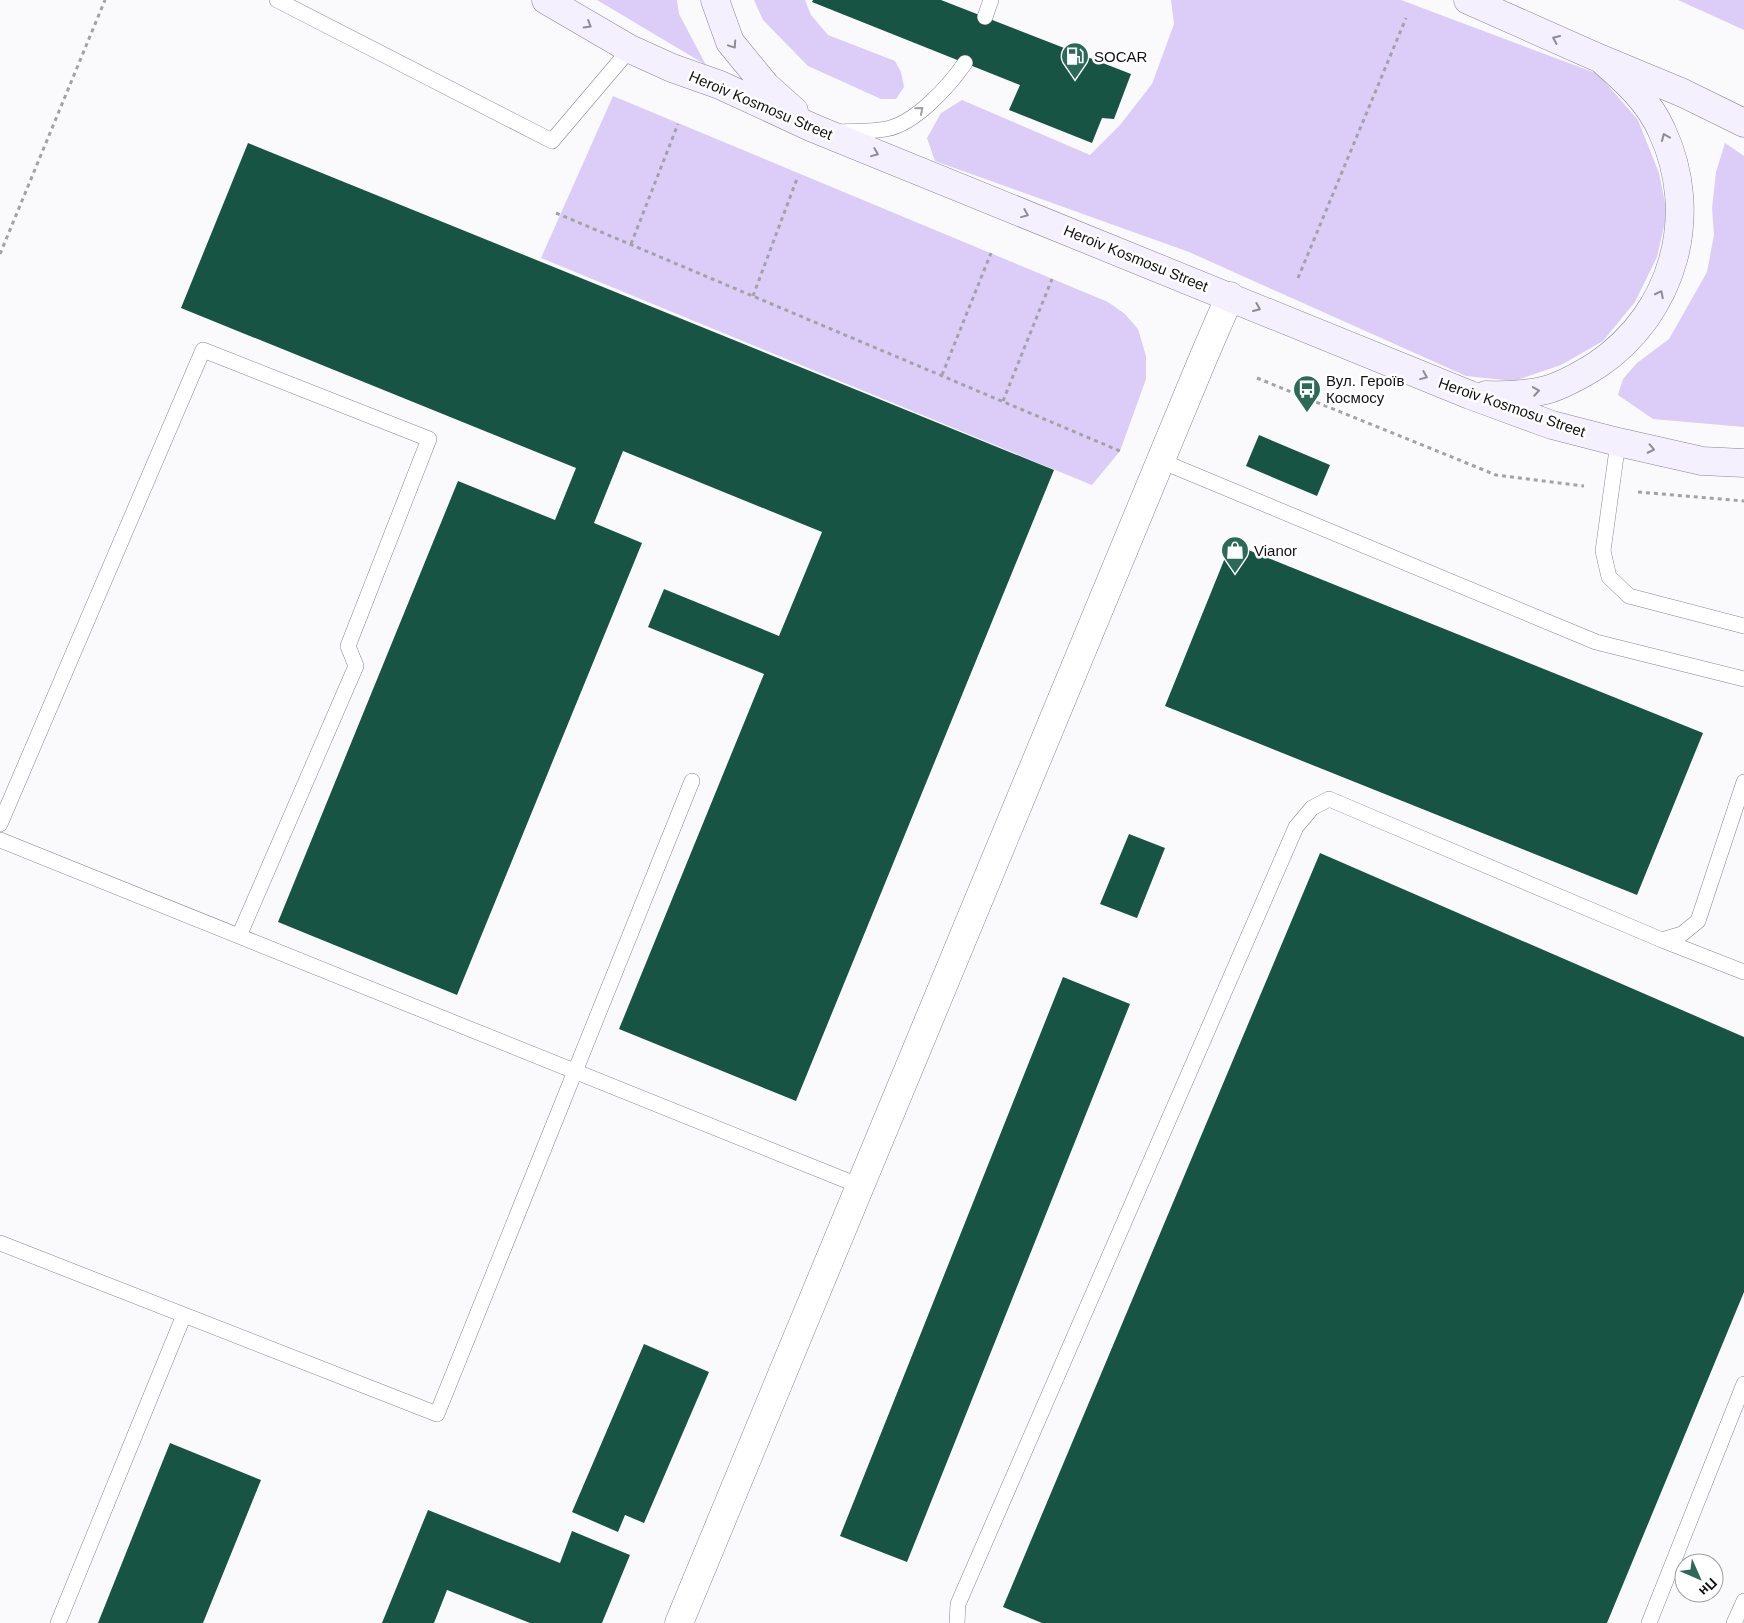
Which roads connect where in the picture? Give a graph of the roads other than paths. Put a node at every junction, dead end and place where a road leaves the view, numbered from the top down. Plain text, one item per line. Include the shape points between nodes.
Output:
1 (277, 0) edge
2 (546, 0) edge
3 (715, 0) edge
4 (991, 0) edge
5 (1468, 0) edge
6 (986, 17) dead end
7 (630, 49) junction
8 (1601, 59) junction
9 (965, 63) dead end
10 (1744, 123) edge
11 (819, 130) junction
12 (1230, 296) junction
13 (1470, 395) junction
14 (1618, 442) junction
15 (1160, 461) junction
16 (1744, 463) edge
17 (1744, 626) edge
18 (1744, 679) edge
19 (692, 781) dead end
20 (1744, 782) edge
21 (0, 824) edge
22 (0, 840) edge
23 (239, 936) junction
24 (1662, 940) junction
25 (1744, 972) edge
26 (576, 1071) junction
27 (860, 1186) junction
28 (0, 1243) edge
29 (184, 1315) junction
30 (1744, 1384) edge
31 (1744, 1601) edge
32 (58, 1623) edge
33 (679, 1623) edge
34 (956, 1623) edge
35 (1649, 1623) edge
36 (1734, 1623) edge

1 - 7 lane via 552,141
2 -> 7 main road, Heroiv Kosmosu Street
3 -> 11 main road via 730,42 766,86
4 - 6 lane
8 -> 5 main road
7 - 11 main road, Heroiv Kosmosu Street
8 - 10 main road
13 -> 8 main road via 1508,396 1546,390 1581,376 1613,354 1640,328 1660,296 1671,269 1680,223 1679,185 1670,148 1653,114 1636,91
11 -> 9 lane via 887,129 911,118 941,93
11 -> 12 main road, Heroiv Kosmosu Street
12 -> 13 main road, Heroiv Kosmosu Street
12 - 15 street
13 - 14 main road, Heroiv Kosmosu Street via 1552,425
14 -> 16 main road, Heroiv Kosmosu Street via 1702,461
14 - 17 lane via 1603,551 1609,578 1629,596
15 - 18 lane via 1596,642
15 - 27 street
19 - 26 lane
20 - 24 lane via 1698,921 1682,934
21 - 23 lane via 203,350 429,439 348,646 356,666
22 - 23 lane
23 - 26 lane
24 - 25 lane
24 - 34 lane via 1329,799 1312,808 1296,828 1288,846 958,1604
26 - 27 lane
26 - 29 lane via 437,1414
27 - 33 street
28 - 29 lane
29 - 32 lane
30 - 35 lane
31 - 36 lane

